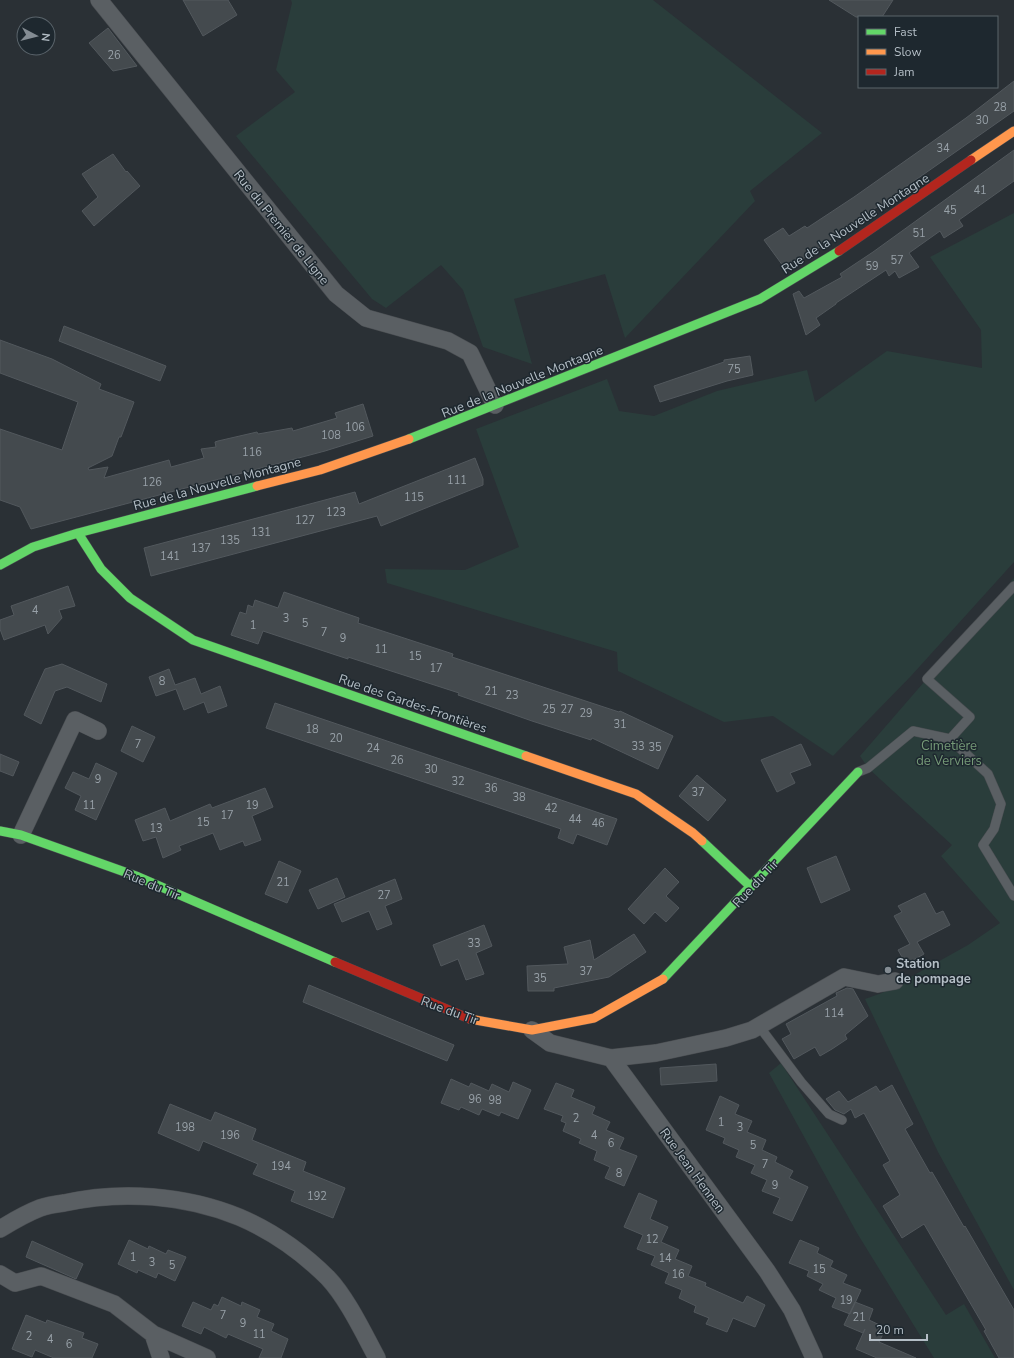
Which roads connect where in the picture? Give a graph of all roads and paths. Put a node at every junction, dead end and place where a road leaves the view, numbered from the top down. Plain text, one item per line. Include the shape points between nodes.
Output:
1 (99, 0) edge
2 (1014, 130) edge
3 (495, 405) junction
4 (78, 533) junction
5 (0, 565) edge
6 (1014, 586) edge
7 (98, 730) dead end
8 (950, 739) junction
9 (858, 772) joint
10 (0, 831) edge
11 (22, 835) junction
12 (751, 887) junction
13 (1014, 896) edge
14 (895, 981) dead end
15 (759, 1026) junction
16 (532, 1030) junction
17 (611, 1058) junction
18 (842, 1120) dead end
19 (0, 1229) edge
20 (0, 1274) edge
21 (154, 1334) junction
22 (161, 1358) edge
23 (207, 1358) edge
24 (377, 1358) edge
25 (814, 1358) edge

1 - 3 street, Rue du Premier de Ligne via 336,294 366,318 448,341 470,354
2 - 3 street, Rue de la Nouvelle Montagne via 821,264 760,299
3 - 4 street, Rue de la Nouvelle Montagne via 378,452 320,470
4 - 5 street, Rue de la Nouvelle Montagne via 33,547
4 - 12 street, Rue des Gardes-Frontières via 101,569 130,598 194,640 636,794 693,833
6 - 8 lane via 927,679 970,717
7 - 11 street via 75,720
8 - 9 lane via 913,731 868,768
8 - 13 lane via 988,774 1001,804 994,830 983,845
9 - 12 street, Rue du Tir
10 - 11 street, Rue du Tir
11 - 16 street, Rue du Tir via 136,876 473,1020
12 - 16 street, Rue du Tir via 661,981 594,1018
14 - 15 street via 878,984 844,977
15 - 17 street via 726,1038 656,1053
15 - 18 lane via 810,1093 829,1114
16 - 17 street via 550,1043
17 - 25 street, Rue Jean Hennen via 767,1271 792,1310
19 - 24 street via 41,1208 102,1196 137,1195 172,1200 201,1205 239,1217 302,1254 330,1280
20 - 21 street via 15,1283 41,1276 114,1304
21 - 22 street
21 - 23 street

